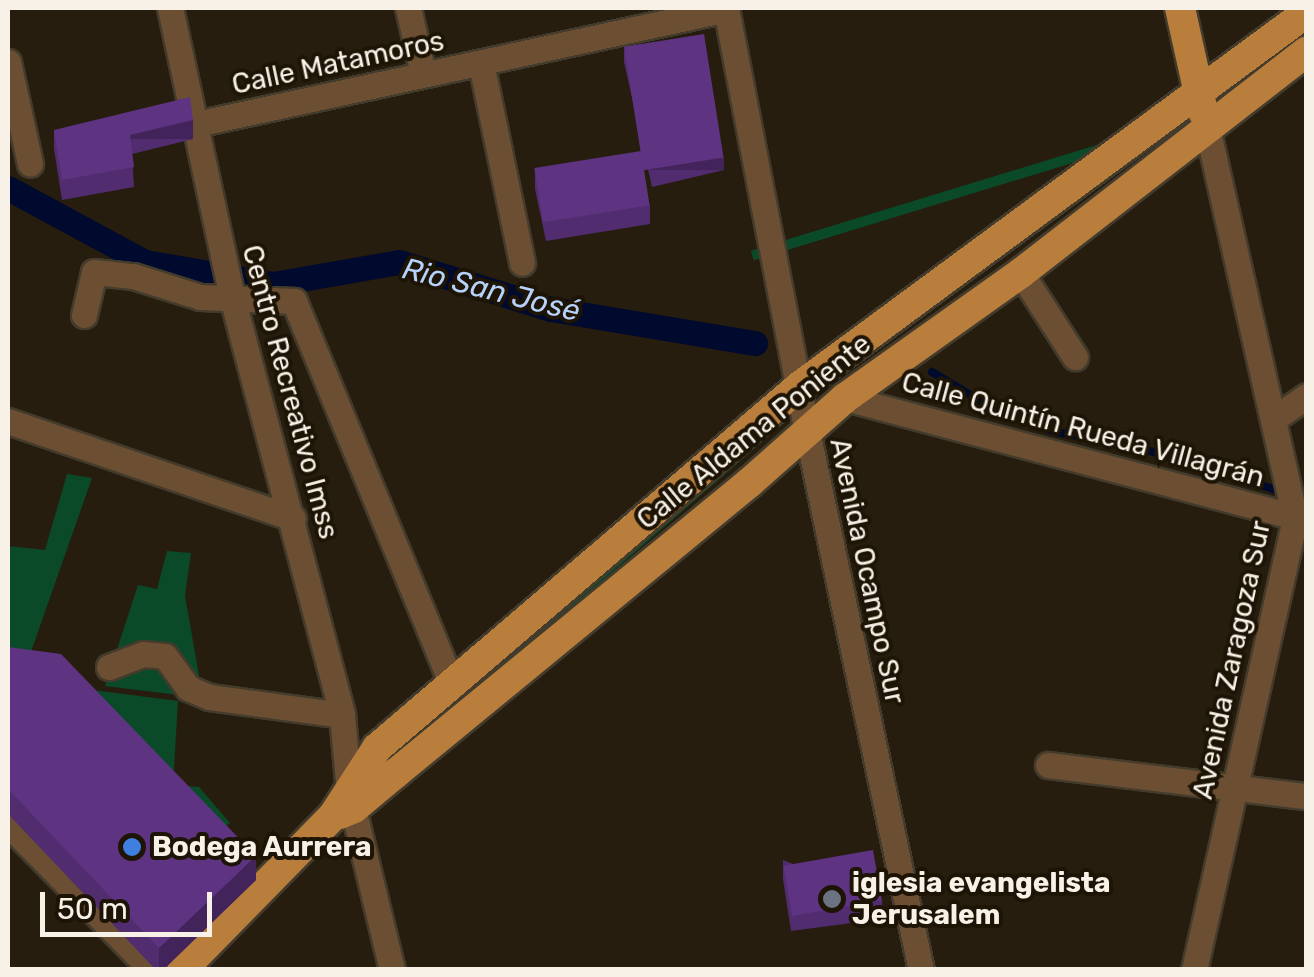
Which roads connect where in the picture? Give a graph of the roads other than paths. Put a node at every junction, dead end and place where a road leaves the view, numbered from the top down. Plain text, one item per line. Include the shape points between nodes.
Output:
1 (170, 8) edge
2 (408, 8) edge
3 (727, 8) edge
4 (1180, 8) edge
5 (1306, 13) edge
6 (1306, 52) edge
7 (8, 62) edge
8 (481, 63) junction
9 (423, 74) junction
10 (1199, 96) junction
11 (196, 124) junction
12 (1208, 128) junction
13 (30, 164) dead end
14 (522, 263) dead end
15 (1021, 273) junction
16 (232, 295) junction
17 (84, 315) dead end
18 (1075, 357) dead end
19 (800, 386) junction
20 (1306, 396) edge
21 (845, 398) junction
22 (1275, 418) junction
23 (8, 421) edge
24 (807, 430) junction
25 (1298, 513) edge
26 (293, 518) junction
27 (109, 667) dead end
28 (452, 684) junction
29 (342, 715) junction
30 (1048, 765) dead end
31 (1236, 786) junction
32 (1306, 796) edge
33 (345, 805) junction
34 (8, 824) edge
35 (152, 970) edge
36 (182, 970) edge
37 (392, 970) edge
38 (921, 970) edge
39 (1194, 970) edge

1 - 11 street, Centro Recreativo Imss
2 - 9 street
3 - 8 street, Calle Matamoros
3 - 19 street, Avenida Ocampo Sur
4 - 10 main road
5 - 10 main road, Calle Aldama Poniente
6 - 12 main road, Calle Aldama Poniente
7 - 13 street
8 - 9 street, Calle Matamoros
8 - 14 street
9 - 11 street, Calle Matamoros
10 - 12 main road
10 - 19 main road, Calle Aldama Poniente
11 - 16 street, Centro Recreativo Imss
12 - 15 main road, Calle Aldama Poniente
12 - 22 street, Avenida Zaragoza Sur
15 - 18 street
15 - 21 main road, Calle Aldama Poniente
16 - 17 street via 200,297 94,272
16 - 26 street, Centro Recreativo Imss
16 - 28 street via 294,301
19 - 24 street, Avenida Ocampo Sur
19 - 28 main road, Calle Aldama Poniente
20 - 22 street
21 - 24 main road, Calle Aldama Poniente
21 - 25 street, Calle Quintín Rueda Villagrán
22 - 25 street, Avenida Zaragoza Sur
23 - 26 street
24 - 33 main road, Calle Aldama Poniente
24 - 38 street, Avenida Ocampo Sur
25 - 31 street, Avenida Zaragoza Sur
26 - 29 street, Centro Recreativo Imss
27 - 29 street via 143,654 165,656 188,688 209,697
28 - 33 main road, Calle Aldama Poniente via 376,748
29 - 33 street, Centro Recreativo Imss
30 - 31 street
31 - 32 street
31 - 39 street, Avenida Zaragoza Sur
33 - 36 main road, Calle Aldama Poniente
33 - 37 street, Centro Recreativo Imss
34 - 35 street

